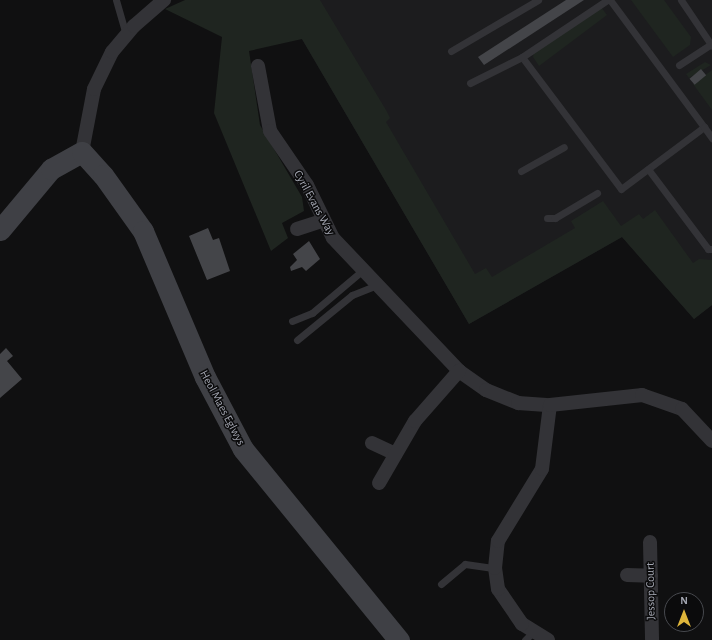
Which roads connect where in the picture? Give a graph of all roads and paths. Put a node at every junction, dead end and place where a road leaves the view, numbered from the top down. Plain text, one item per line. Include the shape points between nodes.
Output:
1 (116, 0) edge
2 (164, 0) edge
3 (538, 0) edge
4 (608, 0) edge
5 (681, 0) edge
6 (126, 35) junction
7 (711, 45) edge
8 (452, 51) dead end
9 (522, 56) junction
10 (679, 65) dead end
11 (258, 66) dead end
12 (470, 83) dead end
13 (704, 127) junction
14 (712, 138) edge
15 (564, 147) dead end
16 (82, 152) junction
17 (648, 169) junction
18 (521, 171) dead end
19 (597, 193) dead end
20 (547, 218) dead end
21 (324, 220) junction
22 (297, 229) dead end
23 (0, 230) edge
24 (712, 249) edge
25 (364, 269) junction
26 (379, 284) junction
27 (292, 321) dead end
28 (298, 340) dead end
29 (459, 371) junction
30 (550, 405) junction
31 (712, 441) edge
32 (372, 443) dead end
33 (396, 454) junction
34 (379, 483) dead end
35 (650, 542) dead end
36 (495, 568) junction
37 (627, 574) dead end
38 (651, 576) junction
39 (441, 584) dead end
40 (529, 635) edge
41 (399, 640) edge
42 (548, 640) edge
43 (652, 640) edge

1 - 6 lane
2 - 6 street
3 - 8 lane
4 - 9 lane
4 - 13 lane
5 - 7 lane
6 - 16 street via 112,52 94,89
7 - 10 lane
9 - 12 lane
9 - 17 lane via 621,189
11 - 21 street, Cyril Evans Way via 270,131 306,185
13 - 14 lane
13 - 17 lane
15 - 18 lane
16 - 23 street via 52,169
16 - 41 street, Heol Maes Eglwys via 103,174 143,231 205,377 243,449
17 - 24 lane via 708,249
19 - 20 lane via 556,218
21 - 22 street
21 - 25 street, Cyril Evans Way via 333,238
25 - 26 street, Cyril Evans Way
25 - 27 lane via 312,313
26 - 28 lane via 352,295
26 - 29 street, Cyril Evans Way
29 - 30 street, Cyril Evans Way via 486,390 518,403
29 - 33 street via 415,421
30 - 31 street, Cyril Evans Way via 642,395 682,409
30 - 36 street via 542,469 498,541
32 - 33 street
33 - 34 street
35 - 38 street, Jessop Court
36 - 39 lane via 466,564
36 - 40 street via 498,588
37 - 38 street
38 - 43 street, Jessop Court
40 - 42 street

